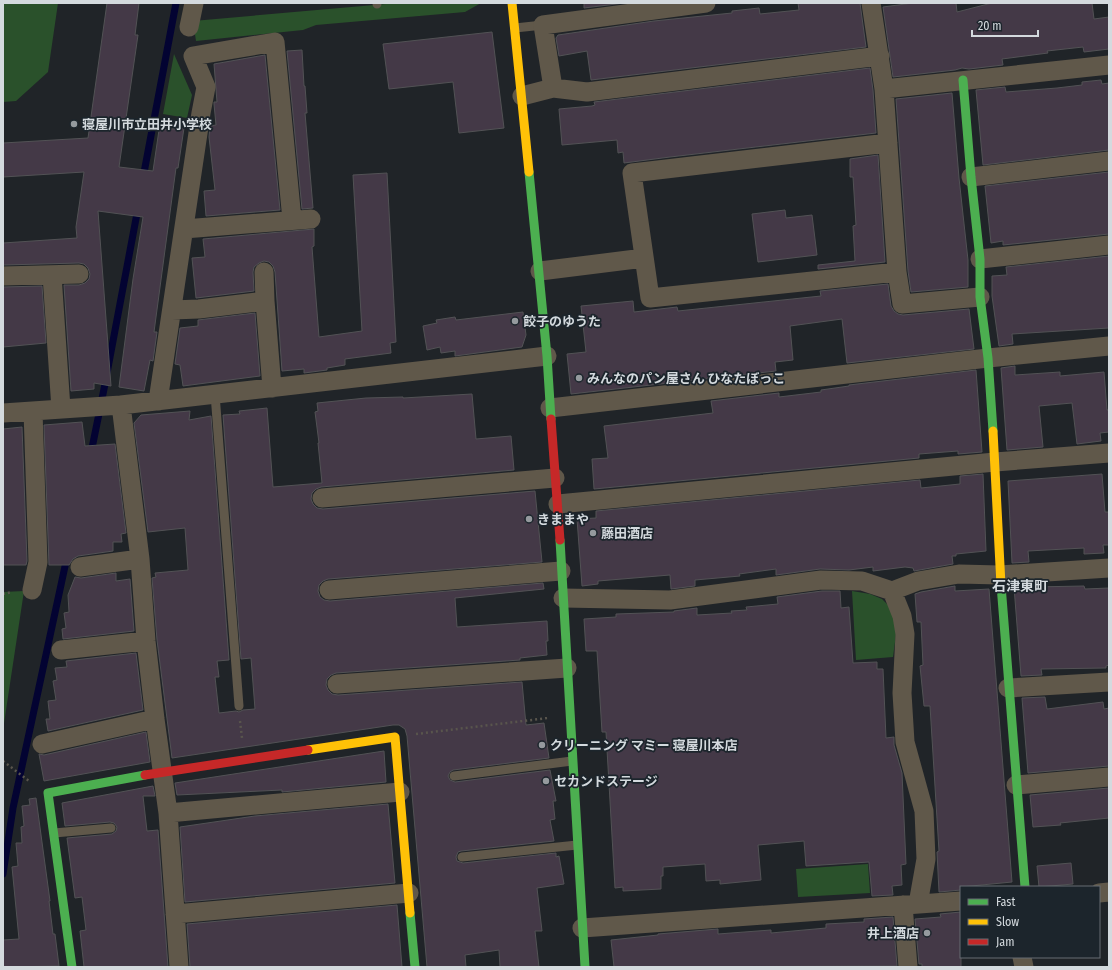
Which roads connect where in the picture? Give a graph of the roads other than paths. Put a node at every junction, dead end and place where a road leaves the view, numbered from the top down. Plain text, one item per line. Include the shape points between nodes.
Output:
1 (194, 3) edge
2 (512, 3) edge
3 (706, 3) edge
4 (871, 3) edge
5 (674, 5) edge
6 (543, 26) junction
7 (189, 27) dead end
8 (514, 28) junction
9 (880, 56) junction
10 (1109, 65) edge
11 (963, 80) junction
12 (553, 88) junction
13 (884, 89) junction
14 (522, 96) junction
15 (888, 143) junction
16 (1109, 161) edge
17 (971, 177) junction
18 (311, 219) dead end
19 (292, 220) junction
20 (184, 229) junction
21 (1109, 245) edge
22 (644, 258) junction
23 (980, 259) junction
24 (540, 271) junction
25 (264, 272) dead end
26 (897, 272) junction
27 (79, 274) dead end
28 (52, 275) junction
29 (3, 276) edge
30 (980, 297) junction
31 (265, 301) junction
32 (172, 310) junction
33 (1109, 346) edge
34 (548, 356) junction
35 (988, 358) junction
36 (272, 388) junction
37 (215, 394) junction
38 (158, 401) junction
39 (118, 405) junction
40 (550, 408) junction
41 (61, 409) junction
42 (33, 411) junction
43 (3, 414) edge
44 (1109, 453) edge
45 (995, 462) junction
46 (555, 478) junction
47 (322, 498) dead end
48 (558, 504) junction
49 (140, 559) junction
50 (80, 567) dead end
51 (1109, 568) edge
52 (561, 571) junction
53 (1000, 575) junction
54 (32, 590) dead end
55 (329, 590) dead end
56 (892, 591) junction
57 (563, 598) junction
58 (146, 640) junction
59 (61, 650) dead end
60 (567, 668) junction
61 (1109, 682) edge
62 (337, 684) dead end
63 (1008, 688) junction
64 (239, 706) road end
65 (155, 719) junction
66 (42, 744) dead end
67 (572, 761) junction
68 (163, 772) junction
69 (454, 776) dead end
70 (1109, 777) edge
71 (1016, 785) junction
72 (400, 792) junction
73 (168, 813) junction
74 (112, 828) dead end
75 (54, 833) junction
76 (577, 845) junction
77 (462, 857) dead end
78 (1025, 886) edge
79 (409, 892) junction
80 (960, 901) edge
81 (910, 905) junction
82 (175, 914) junction
83 (582, 928) junction
84 (72, 967) edge
85 (179, 967) edge
86 (415, 967) edge
87 (585, 967) edge
88 (908, 967) edge

1 - 7 street
2 - 8 street
3 - 5 street
4 - 9 street
5 - 6 street
6 - 8 lane
6 - 12 street
8 - 14 street
9 - 12 street via 587,92
9 - 13 street
10 - 11 street
11 - 13 street
11 - 17 street
12 - 14 street
13 - 15 street
14 - 24 street
15 - 22 street via 632,173
15 - 26 street
16 - 17 street
17 - 23 street
18 - 19 street
19 - 20 street
19 - 20 street via 275,42 193,56 206,87
20 - 32 street
21 - 23 street
22 - 24 street
22 - 26 street via 650,298
23 - 30 street
24 - 34 street
25 - 31 street
26 - 30 street via 902,304
27 - 28 street
28 - 29 street
28 - 41 street
30 - 35 street
31 - 32 street
31 - 36 street
32 - 38 street
33 - 35 street
34 - 36 street
34 - 40 street
35 - 40 street
35 - 45 street
36 - 37 street
37 - 38 street
37 - 64 lane
38 - 39 street
39 - 41 street
39 - 49 street
40 - 46 street
41 - 42 street
42 - 43 street
42 - 54 street via 38,562
44 - 45 street
45 - 48 street
45 - 53 street
46 - 47 street
46 - 48 street
48 - 52 street
49 - 50 street
49 - 58 street
51 - 53 street
52 - 55 street
52 - 57 street
53 - 56 street via 960,574 918,580
53 - 63 street
56 - 57 street via 862,581 821,580 670,600
56 - 81 street via 902,616 905,634 902,693 906,742 924,811 926,859
57 - 60 street
58 - 59 street
58 - 65 street
60 - 62 street
60 - 67 street
61 - 63 street
63 - 71 street
65 - 66 street
65 - 68 street
67 - 69 lane
67 - 76 street
68 - 72 street via 395,737
68 - 73 street
68 - 75 street via 48,793
70 - 71 street
71 - 78 street
72 - 73 street
72 - 79 street
73 - 82 street
74 - 75 lane
75 - 84 street
76 - 77 lane
76 - 83 street
79 - 82 street
79 - 86 street
80 - 81 street
81 - 83 street
81 - 88 street
82 - 85 street
83 - 87 street

